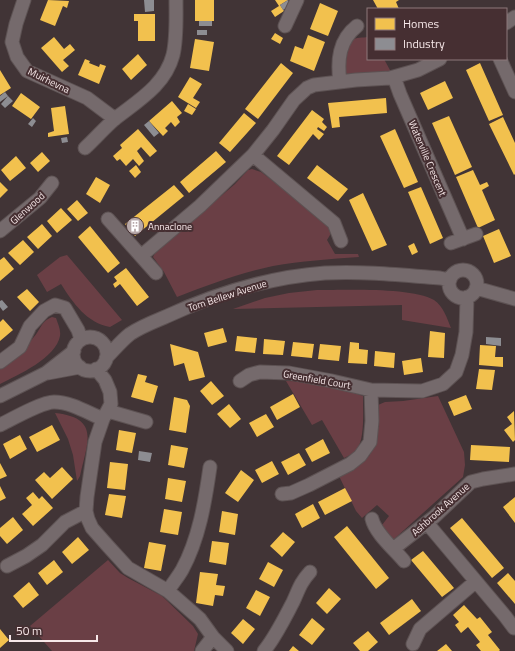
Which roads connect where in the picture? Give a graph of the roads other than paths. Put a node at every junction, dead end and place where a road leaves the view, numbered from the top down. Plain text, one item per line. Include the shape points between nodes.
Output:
1 (24, 0) edge
2 (176, 0) edge
3 (297, 0) edge
4 (515, 17) edge
5 (507, 23) edge
6 (285, 26) dead end
7 (357, 26) dead end
8 (438, 60) edge
9 (500, 60) edge
10 (394, 77) junction
11 (340, 82) junction
12 (515, 92) edge
13 (116, 119) junction
14 (85, 148) dead end
15 (253, 155) junction
16 (52, 183) dead end
17 (108, 219) dead end
18 (0, 231) edge
19 (476, 234) dead end
20 (341, 241) dead end
21 (141, 256) junction
22 (156, 273) dead end
23 (450, 280) junction
24 (472, 293) junction
25 (515, 300) edge
26 (129, 335) junction
27 (81, 339) junction
28 (100, 340) junction
29 (74, 351) junction
30 (106, 358) junction
31 (0, 362) edge
32 (80, 367) junction
33 (96, 369) junction
34 (46, 373) junction
35 (240, 381) dead end
36 (371, 390) junction
37 (0, 396) edge
38 (105, 415) junction
39 (146, 422) dead end
40 (0, 425) edge
41 (210, 467) dead end
42 (515, 474) edge
43 (282, 494) dead end
44 (86, 511) junction
45 (372, 519) dead end
46 (427, 523) junction
47 (393, 549) junction
48 (404, 562) dead end
49 (7, 566) dead end
50 (310, 572) dead end
51 (475, 582) junction
52 (168, 591) junction
53 (514, 628) dead end
54 (213, 636) junction
55 (413, 644) dead end
56 (202, 651) edge
57 (227, 651) edge
58 (264, 651) edge

1 - 13 street, Muirhevna via 12,42 17,57 27,71 87,98
2 - 13 street via 173,56 164,75 155,88
3 - 6 street
4 - 5 street
7 - 11 street via 349,32 343,44 338,69
8 - 10 street via 418,70
9 - 12 street
10 - 11 street
10 - 19 street, Waterville Crescent via 457,241
11 - 15 street via 306,88
13 - 14 street
15 - 20 street via 334,223
15 - 21 street via 200,206
16 - 18 street, Glenwood via 40,198
17 - 21 street
21 - 22 street
23 - 24 street via 452,292 459,297
23 - 24 street via 454,273 462,270 473,274 476,278
23 - 26 street, Tom Bellew Avenue via 363,272 291,277 222,294 179,310
24 - 25 street
24 - 36 street, Greenfield Court via 462,355 456,372 443,384 422,391
26 - 28 street, Tom Bellew Avenue
26 - 30 street, Tom Bellew Avenue
27 - 28 street via 91,337
27 - 29 street
27 - 31 street via 65,308 55,305 44,311 30,326 20,347
28 - 30 street via 106,348
29 - 32 street via 75,361
29 - 34 street
30 - 33 street via 101,367
32 - 33 street via 86,370
32 - 34 street
33 - 38 street via 110,392 111,404
34 - 37 street
35 - 36 street, Greenfield Court via 260,372 290,373
36 - 43 street via 370,442 360,456 350,464 309,485
38 - 39 street
38 - 40 street via 53,402
38 - 44 street via 95,442
41 - 52 street via 197,535 182,570
42 - 46 street, Ashbrook Avenue via 471,482
44 - 49 street via 65,522 42,545
44 - 52 street via 92,528 128,568
45 - 47 street via 373,525
46 - 47 street, Ashbrook Avenue
46 - 51 street
47 - 48 street
50 - 58 street via 301,582 278,631
51 - 53 street
51 - 55 street via 420,629
52 - 54 street via 200,619
54 - 56 street
54 - 57 street

